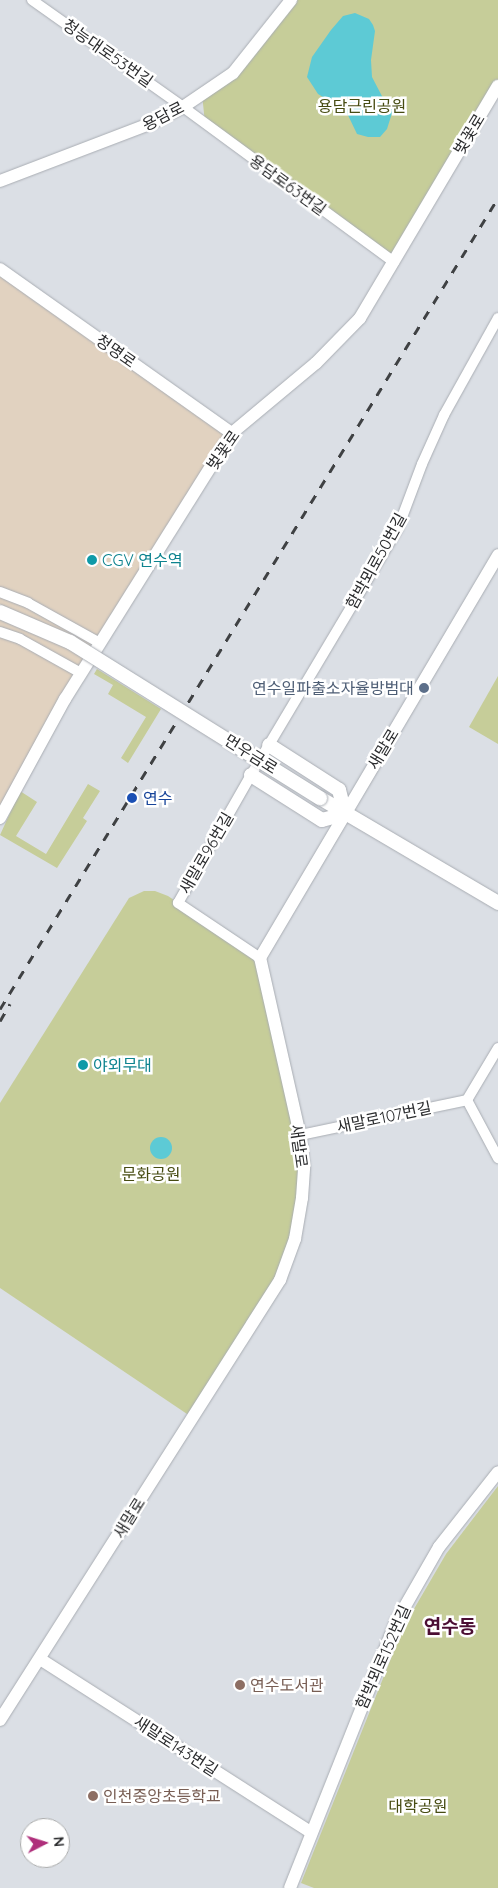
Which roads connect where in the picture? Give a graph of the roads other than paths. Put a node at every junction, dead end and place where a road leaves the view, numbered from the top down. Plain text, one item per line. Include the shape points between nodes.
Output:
1 (32, 0) edge
2 (291, 0) edge
3 (498, 86) edge
4 (183, 106) junction
5 (0, 180) edge
6 (394, 262) junction
7 (0, 269) edge
8 (498, 318) edge
9 (232, 433) junction
10 (498, 555) edge
11 (0, 592) edge
12 (0, 612) edge
13 (0, 632) edge
14 (100, 643) junction
15 (81, 673) junction
16 (269, 745) junction
17 (251, 775) junction
18 (345, 814) junction
19 (0, 818) edge
20 (498, 904) edge
21 (260, 958) junction
22 (498, 1048) edge
23 (467, 1100) junction
24 (300, 1135) junction
25 (498, 1158) edge
26 (498, 1472) edge
27 (40, 1659) junction
28 (0, 1720) edge
29 (311, 1832) junction
30 (290, 1888) edge

1 - 4 street, 청능대로53번길
2 - 4 street, 용담로 via 232,73
3 - 6 street, 벚꽃로
4 - 5 street, 용담로 via 152,123
4 - 6 street, 용담로63번길
6 - 9 street, 벚꽃로 via 360,318 316,363
7 - 9 street, 청명로
8 - 16 street, 함박뫼로50번길 via 444,415 398,528
9 - 14 street, 벚꽃로
10 - 18 street, 새말로
11 - 14 street
12 - 18 main road, 먼우금로, bridge via 70,642
13 - 15 street via 20,639
14 - 15 street, 벚꽃로
15 - 19 street, 벚꽃로
16 - 17 street, 새말로96번길
16 - 18 main road via 339,790
17 - 18 main road via 322,820
17 - 21 street, 새말로96번길 via 178,903
18 - 20 main road, 먼우금로
18 - 21 street, 새말로
21 - 24 street, 새말로
22 - 23 street
23 - 24 street, 새말로107번길
23 - 25 street
24 - 27 street, 새말로 via 304,1167 302,1198 295,1239 280,1280
26 - 29 street, 함박뫼로152번길 via 439,1547 396,1622
27 - 28 street, 새말로
27 - 29 street, 새말로143번길
29 - 30 street, 함박뫼로152번길

